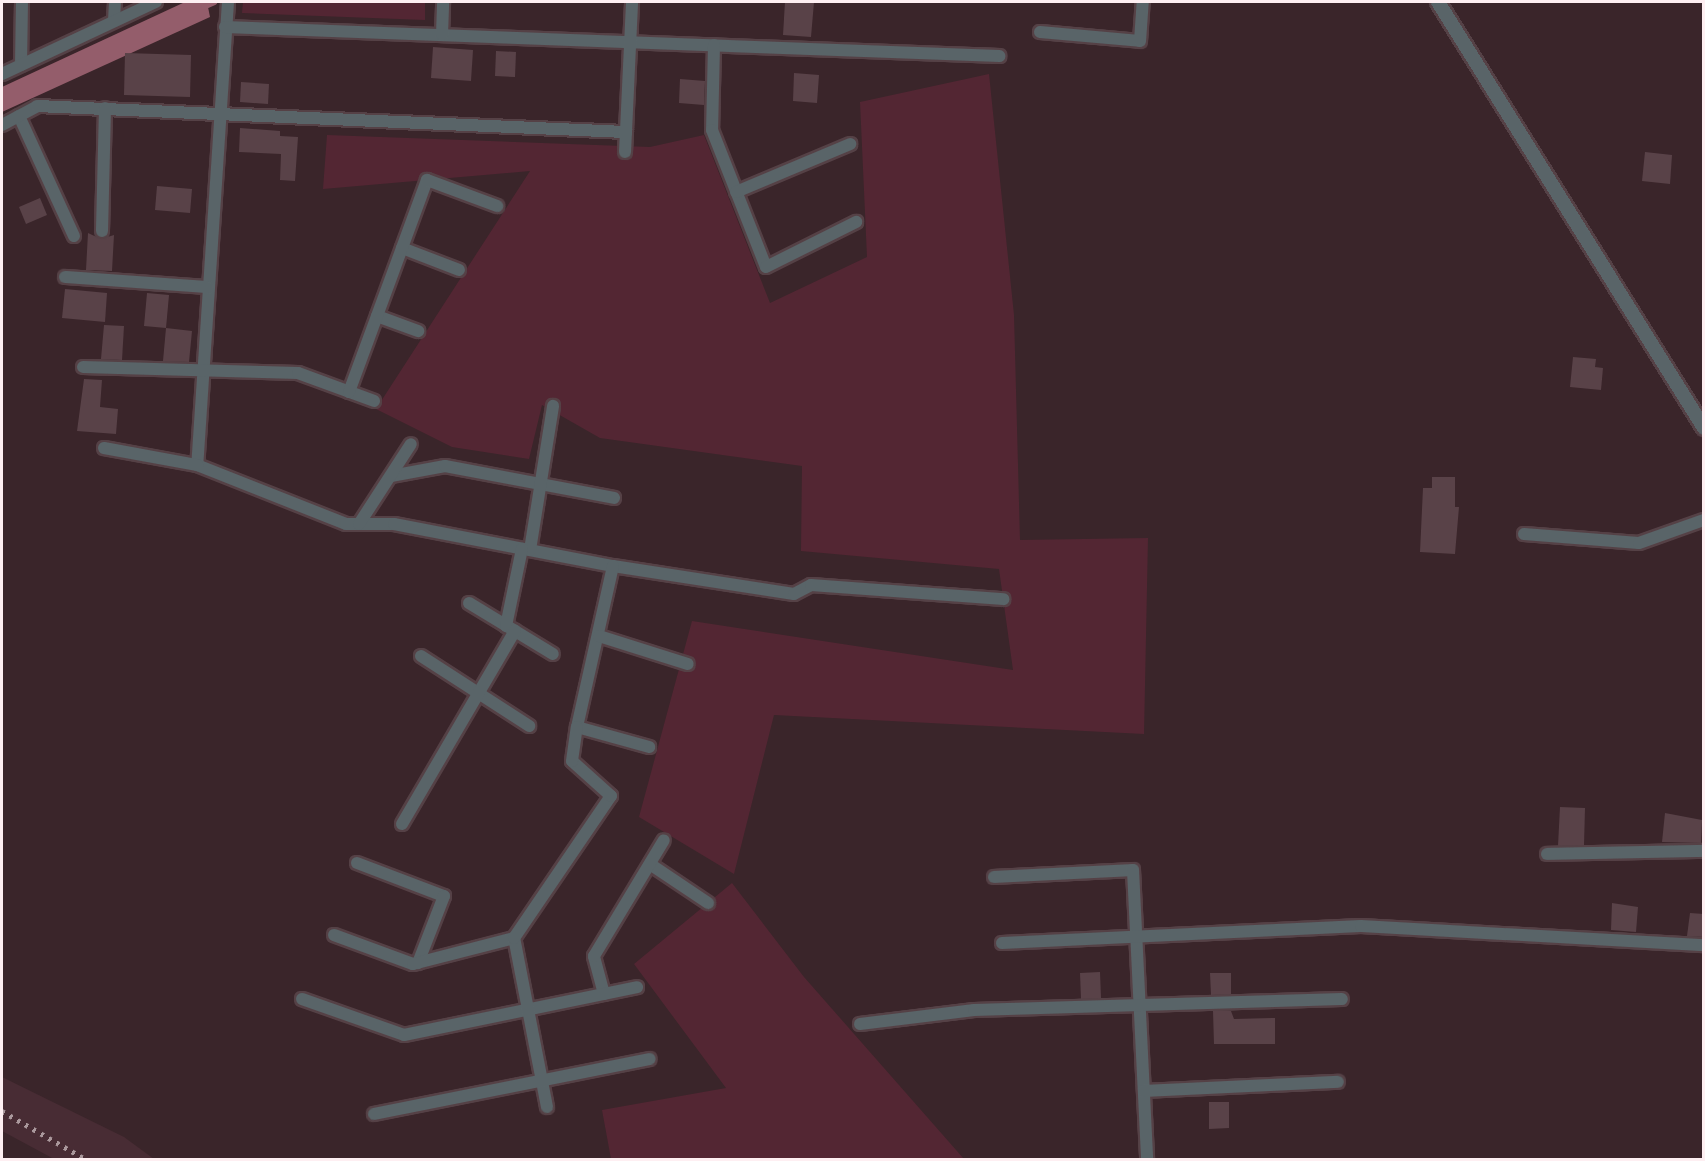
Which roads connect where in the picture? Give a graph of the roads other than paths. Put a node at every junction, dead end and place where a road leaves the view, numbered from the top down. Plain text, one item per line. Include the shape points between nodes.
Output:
1 (22, 2) edge
2 (115, 2) edge
3 (156, 2) edge
4 (228, 2) edge
5 (443, 2) edge
6 (632, 2) edge
7 (1143, 2) edge
8 (1438, 2) edge
9 (114, 21) junction
10 (225, 27) junction
11 (1040, 32) dead end
12 (442, 35) junction
13 (630, 42) junction
14 (714, 45) junction
15 (999, 56) dead end
16 (21, 65) junction
17 (2, 74) edge
18 (105, 108) junction
19 (221, 113) junction
20 (19, 116) junction
21 (2, 124) edge
22 (626, 132) junction
23 (850, 144) dead end
24 (625, 152) dead end
25 (736, 192) junction
26 (497, 206) dead end
27 (856, 222) dead end
28 (102, 231) dead end
29 (74, 236) dead end
30 (402, 248) junction
31 (459, 270) dead end
32 (65, 277) dead end
33 (208, 287) junction
34 (377, 316) junction
35 (418, 331) dead end
36 (83, 367) dead end
37 (204, 369) junction
38 (349, 392) junction
39 (374, 401) dead end
40 (553, 406) dead end
41 (1704, 428) edge
42 (411, 444) dead end
43 (104, 448) dead end
44 (197, 465) junction
45 (391, 476) junction
46 (539, 483) junction
47 (614, 498) dead end
48 (1704, 520) edge
49 (359, 524) junction
50 (1524, 534) dead end
51 (526, 550) junction
52 (613, 566) junction
53 (1003, 599) dead end
54 (469, 603) dead end
55 (510, 629) junction
56 (598, 636) junction
57 (553, 654) dead end
58 (421, 656) dead end
59 (687, 664) dead end
60 (478, 693) junction
61 (529, 726) dead end
62 (577, 727) junction
63 (649, 747) dead end
64 (402, 824) dead end
65 (664, 840) dead end
66 (1704, 851) edge
67 (1547, 854) dead end
68 (357, 863) dead end
69 (650, 864) junction
70 (994, 877) dead end
71 (708, 903) dead end
72 (334, 935) dead end
73 (1137, 936) junction
74 (514, 938) junction
75 (1002, 943) dead end
76 (1704, 945) edge
77 (418, 963) junction
78 (637, 987) dead end
79 (604, 994) junction
80 (302, 999) dead end
81 (1342, 999) dead end
82 (1140, 1005) junction
83 (528, 1010) junction
84 (860, 1024) dead end
85 (650, 1059) dead end
86 (542, 1081) junction
87 (1338, 1082) dead end
88 (1144, 1091) junction
89 (547, 1107) dead end
90 (374, 1114) dead end
91 (1147, 1160) edge

1 - 16 street
2 - 9 street
3 - 9 street
4 - 10 street
5 - 12 street
6 - 13 street
7 - 11 street via 1140,40
8 - 41 street
9 - 16 street
10 - 12 street
10 - 19 street
12 - 13 street
13 - 14 street
13 - 22 street
14 - 15 street
14 - 25 street via 712,130
16 - 17 street
18 - 19 street
18 - 20 street via 37,106
18 - 28 street
19 - 22 street
19 - 33 street
20 - 21 street
20 - 29 street
22 - 24 street
23 - 25 street
25 - 27 street via 766,267
26 - 30 street via 427,180
30 - 31 street
30 - 34 street
32 - 33 street
33 - 37 street
34 - 35 street
34 - 38 street
36 - 37 street
37 - 38 street via 298,374
37 - 44 street
38 - 39 street
40 - 46 street
42 - 45 street
43 - 44 street
44 - 49 street via 346,524
45 - 46 street via 445,466
45 - 49 street
46 - 47 street
46 - 51 street
48 - 50 street via 1639,543
49 - 51 street via 394,524
51 - 52 street
51 - 55 street
52 - 53 street via 794,594 812,585
52 - 56 street
54 - 55 street
55 - 57 street
55 - 60 street
56 - 59 street
56 - 62 street
58 - 60 street
60 - 61 street
60 - 64 street
62 - 63 street
62 - 74 street via 572,761 611,796
65 - 69 street
66 - 67 street
68 - 77 street via 444,896
69 - 71 street
69 - 79 street via 594,956
70 - 73 street via 1133,870
72 - 77 street
73 - 75 street
73 - 76 street via 1361,926
73 - 82 street
74 - 77 street
74 - 83 street
78 - 79 street
79 - 83 street
80 - 83 street via 404,1035
81 - 82 street
82 - 84 street via 974,1010
82 - 88 street
83 - 86 street
85 - 86 street
86 - 89 street
86 - 90 street
87 - 88 street
88 - 91 street

